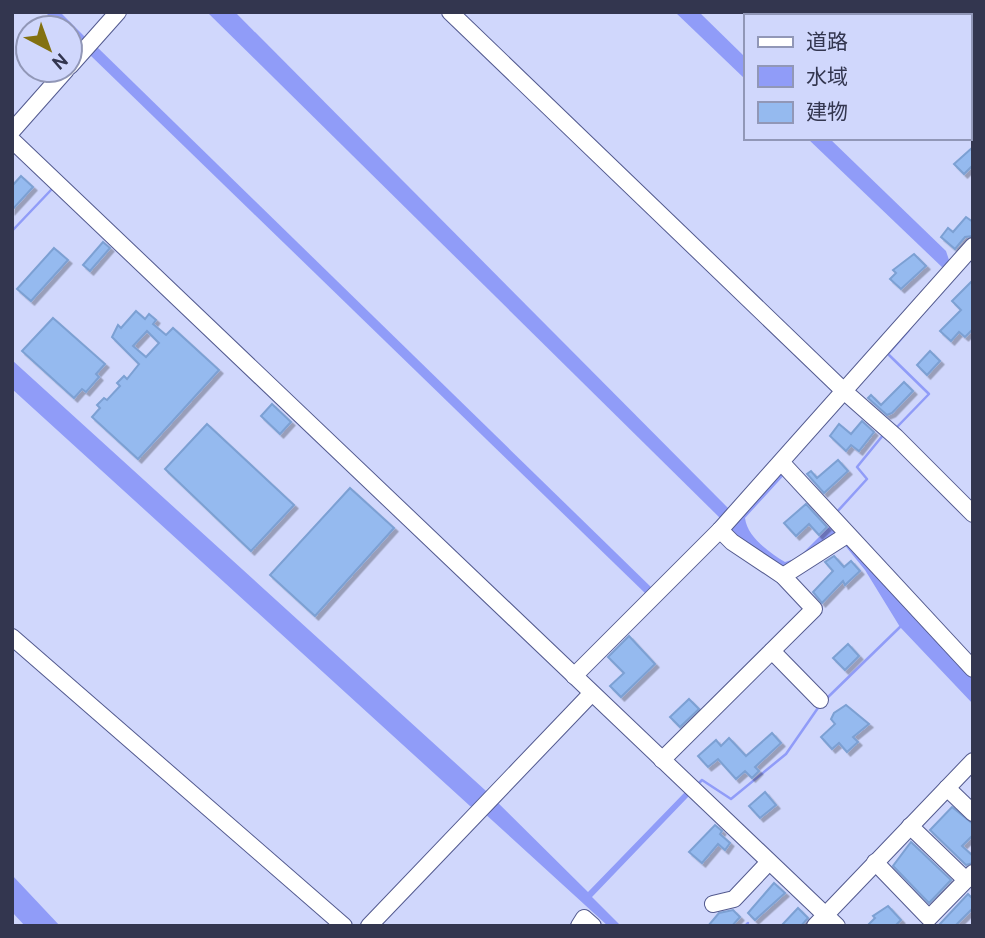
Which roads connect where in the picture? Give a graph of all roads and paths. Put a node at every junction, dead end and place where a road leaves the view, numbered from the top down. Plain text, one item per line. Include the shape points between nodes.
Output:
1 (118, 12) edge
2 (450, 12) edge
3 (84, 50) edge
4 (54, 84) edge
5 (12, 131) edge
6 (12, 140) edge
7 (973, 246) edge
8 (845, 392) junction
9 (782, 463) junction
10 (973, 514) edge
11 (720, 530) junction
12 (847, 535) junction
13 (783, 576) junction
14 (12, 637) edge
15 (772, 651) junction
16 (973, 669) edge
17 (574, 676) junction
18 (591, 694) junction
19 (820, 700) dead end
20 (662, 760) junction
21 (973, 761) edge
22 (947, 788) junction
23 (973, 813) edge
24 (910, 826) junction
25 (769, 862) junction
26 (874, 862) junction
27 (969, 877) edge
28 (713, 904) dead end
29 (819, 920) edge
30 (344, 926) edge
31 (369, 926) edge
32 (579, 926) edge
33 (593, 926) edge
34 (837, 926) edge

1 - 3 street
2 - 8 street
4 - 5 street
6 - 17 street
7 - 8 street
8 - 9 street
8 - 10 street
9 - 11 street
9 - 12 street
11 - 13 street
11 - 17 street
12 - 13 street
12 - 16 street
13 - 15 street via 814,609
14 - 30 street
15 - 19 street
15 - 20 street
17 - 18 street
18 - 20 street
18 - 31 street
20 - 25 street
21 - 22 street
22 - 23 street
22 - 24 street
24 - 26 street
24 - 27 street
25 - 28 street via 734,899
25 - 29 street
26 - 27 street via 929,918
26 - 29 street
29 - 34 street
32 - 33 street via 584,918

